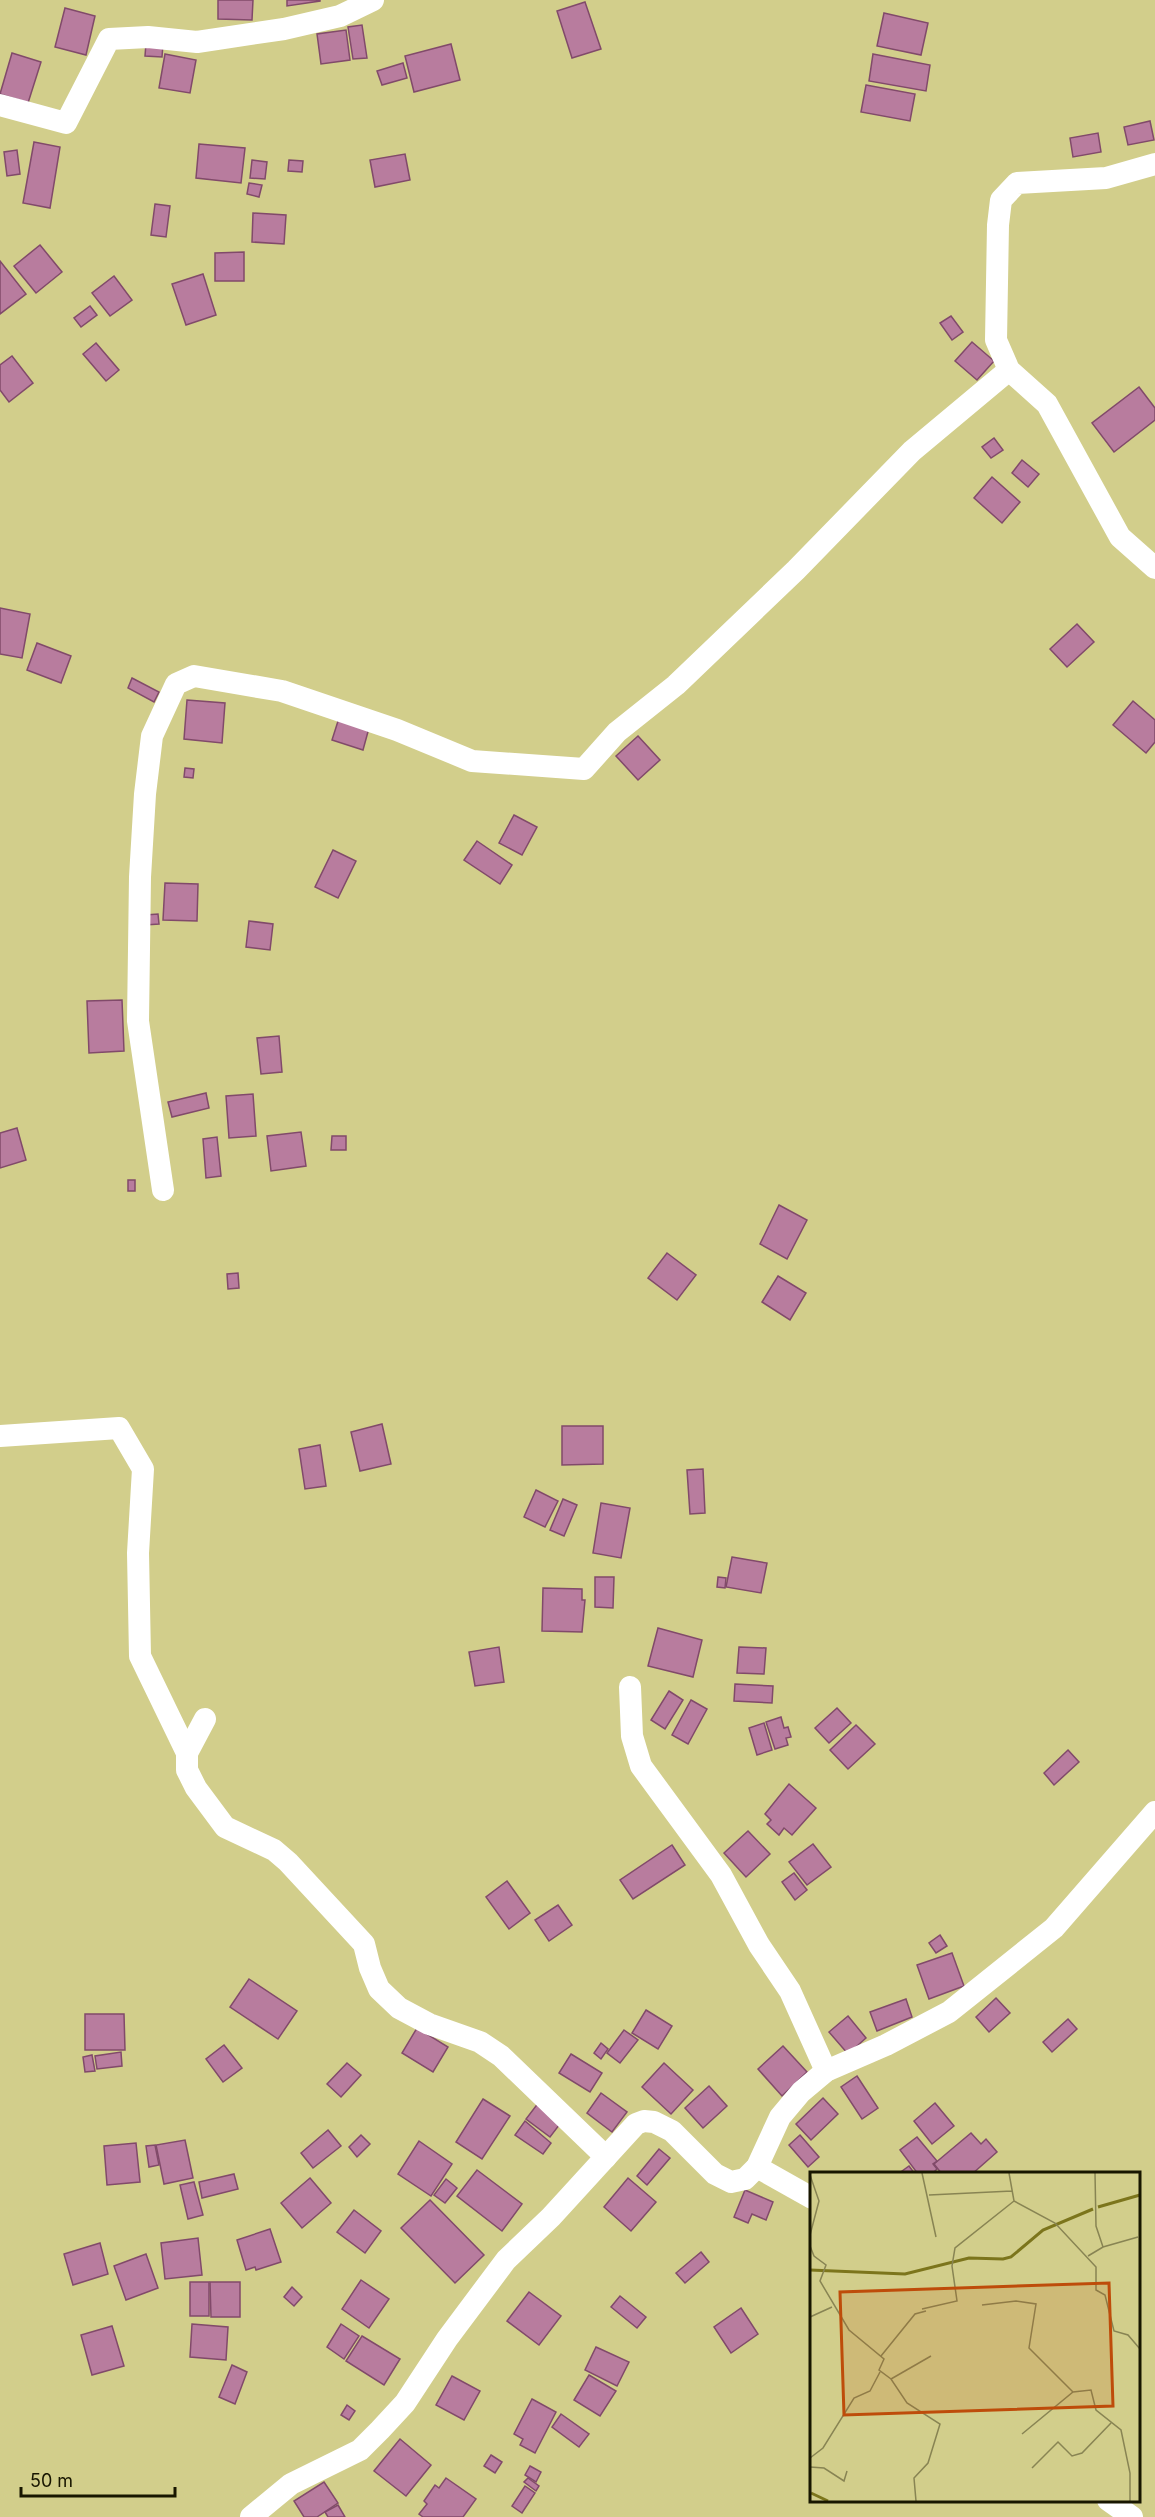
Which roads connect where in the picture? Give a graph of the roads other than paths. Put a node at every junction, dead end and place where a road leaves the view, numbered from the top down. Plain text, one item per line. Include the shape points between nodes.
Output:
1 (373, 0) edge
2 (0, 105) edge
3 (1155, 164) edge
4 (1009, 370) junction
5 (1155, 568) edge
6 (163, 1190) dead end
7 (0, 1436) edge
8 (630, 1687) dead end
9 (205, 1719) dead end
10 (187, 1753) junction
11 (1155, 1812) edge
12 (826, 2071) junction
13 (606, 2157) junction
14 (758, 2167) junction
15 (810, 2197) edge
16 (1111, 2502) edge
17 (251, 2517) edge
18 (1132, 2517) edge

1 - 2 street via 340,16 197,42 148,37 109,39 66,123
3 - 4 street via 1106,178 1017,183 1001,200 996,340
4 - 5 street via 1047,404 1120,537
4 - 6 street via 912,451 796,570 676,685 617,732 584,769 472,761 398,730 282,691 194,676 176,684 152,735 140,877 138,1021
7 - 10 street via 119,1428 125,1438 143,1469 138,1553 140,1656
8 - 12 street via 632,1736 641,1766 721,1875 790,1991
9 - 10 street
10 - 13 street via 187,1770 196,1788 225,1827 274,1850 288,1863 364,1944 379,1989 399,2008 429,2024 480,2042 501,2056
11 - 12 street via 1054,1928 949,2012
12 - 14 street via 780,2117
13 - 14 street via 636,2124 645,2121 672,2131 715,2174 731,2182 745,2179
13 - 17 street via 552,2217 506,2260 405,2403 367,2443 291,2484
14 - 15 street
16 - 18 street

